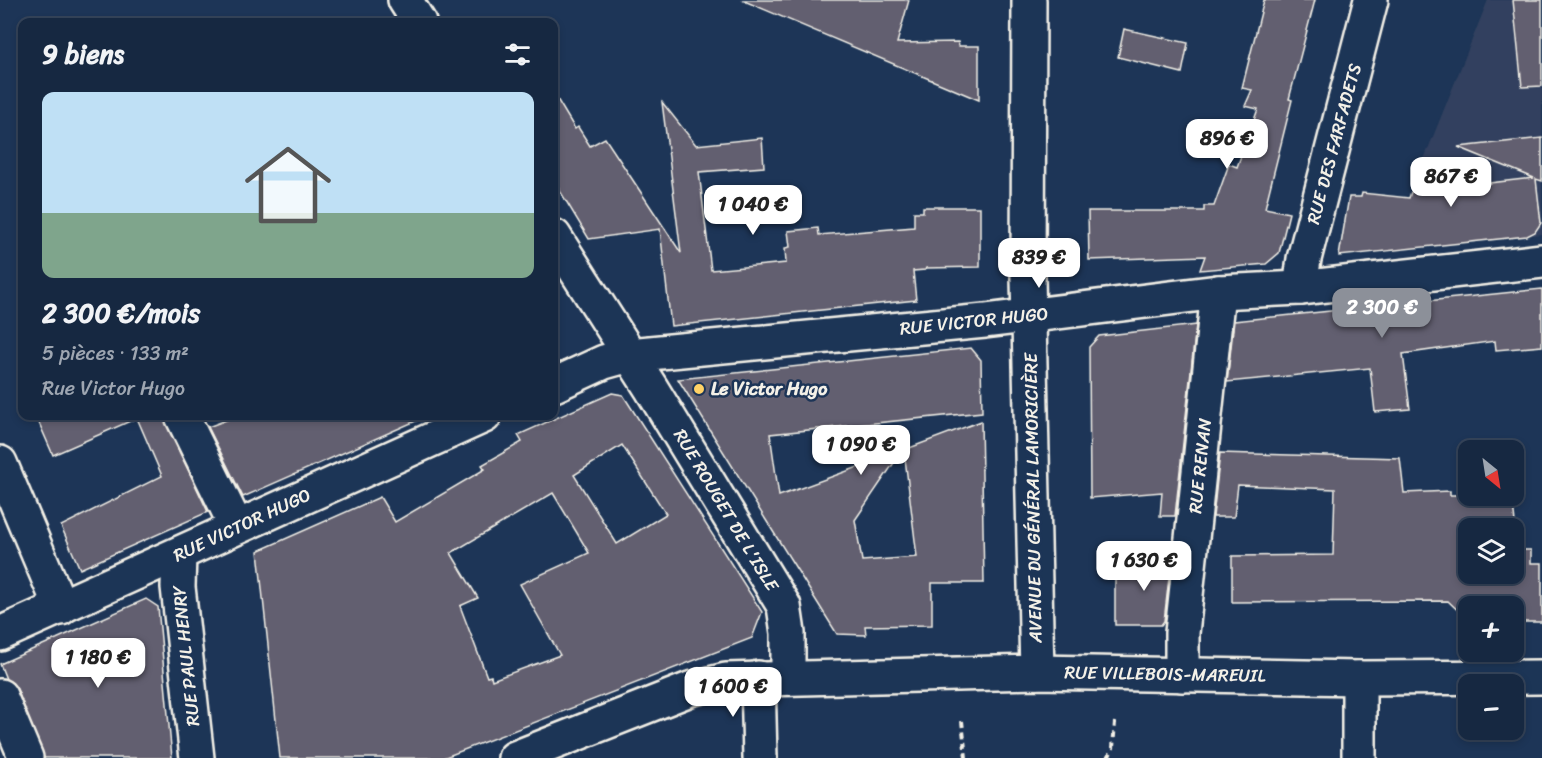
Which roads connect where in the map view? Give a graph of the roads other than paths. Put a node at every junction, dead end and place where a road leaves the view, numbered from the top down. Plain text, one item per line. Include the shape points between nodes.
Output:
1 (405, 0) edge
2 (1371, 0) edge
3 (1021, 2) edge
4 (416, 18) edge
5 (558, 242) edge
6 (1542, 261) edge
7 (1300, 288) junction
8 (1218, 292) junction
9 (1029, 316) junction
10 (629, 355) junction
11 (558, 382) edge
12 (184, 420) edge
13 (475, 420) edge
14 (0, 463) edge
15 (236, 526) junction
16 (179, 554) junction
17 (61, 608) junction
18 (0, 634) edge
19 (1037, 672) junction
20 (1182, 675) junction
21 (773, 677) junction
22 (1542, 677) edge
23 (1359, 678) junction
24 (0, 696) edge
25 (26, 758) edge
26 (197, 758) edge
27 (515, 758) edge
28 (760, 758) edge
29 (1359, 758) edge

1 - 4 street
2 - 7 street, RUE DES FARFADETS via 1304,259
3 - 9 street, AVENUE DU GÉNÉRAL LAMORICIÈRE
5 - 10 street, RUE ROUGET DE L'ISLE
6 - 7 street, RUE VICTOR HUGO
7 - 8 street, RUE VICTOR HUGO
8 - 9 street, RUE VICTOR HUGO
8 - 20 street, RUE RENAN via 1182,633
9 - 10 street, RUE VICTOR HUGO
9 - 19 street, AVENUE DU GÉNÉRAL LAMORICIÈRE
10 - 11 street, RUE VICTOR HUGO
10 - 21 street, RUE ROUGET DE L'ISLE via 784,606 788,633
12 - 15 street
13 - 15 street, RUE VICTOR HUGO
14 - 17 street
15 - 16 street, RUE VICTOR HUGO
16 - 17 street, RUE VICTOR HUGO
16 - 26 street, RUE PAUL HENRY via 178,587
17 - 18 street, RUE VICTOR HUGO
19 - 20 street, RUE VILLEBOIS-MAREUIL
19 - 21 street, RUE VILLEBOIS-MAREUIL
20 - 23 street, RUE VILLEBOIS-MAREUIL
21 - 27 street, RUE VILLEBOIS-MAREUIL via 726,680 690,689
21 - 28 street, RUE ROUGET DE L'ISLE
22 - 23 street, RUE VILLEBOIS-MAREUIL
23 - 29 street
24 - 25 street

